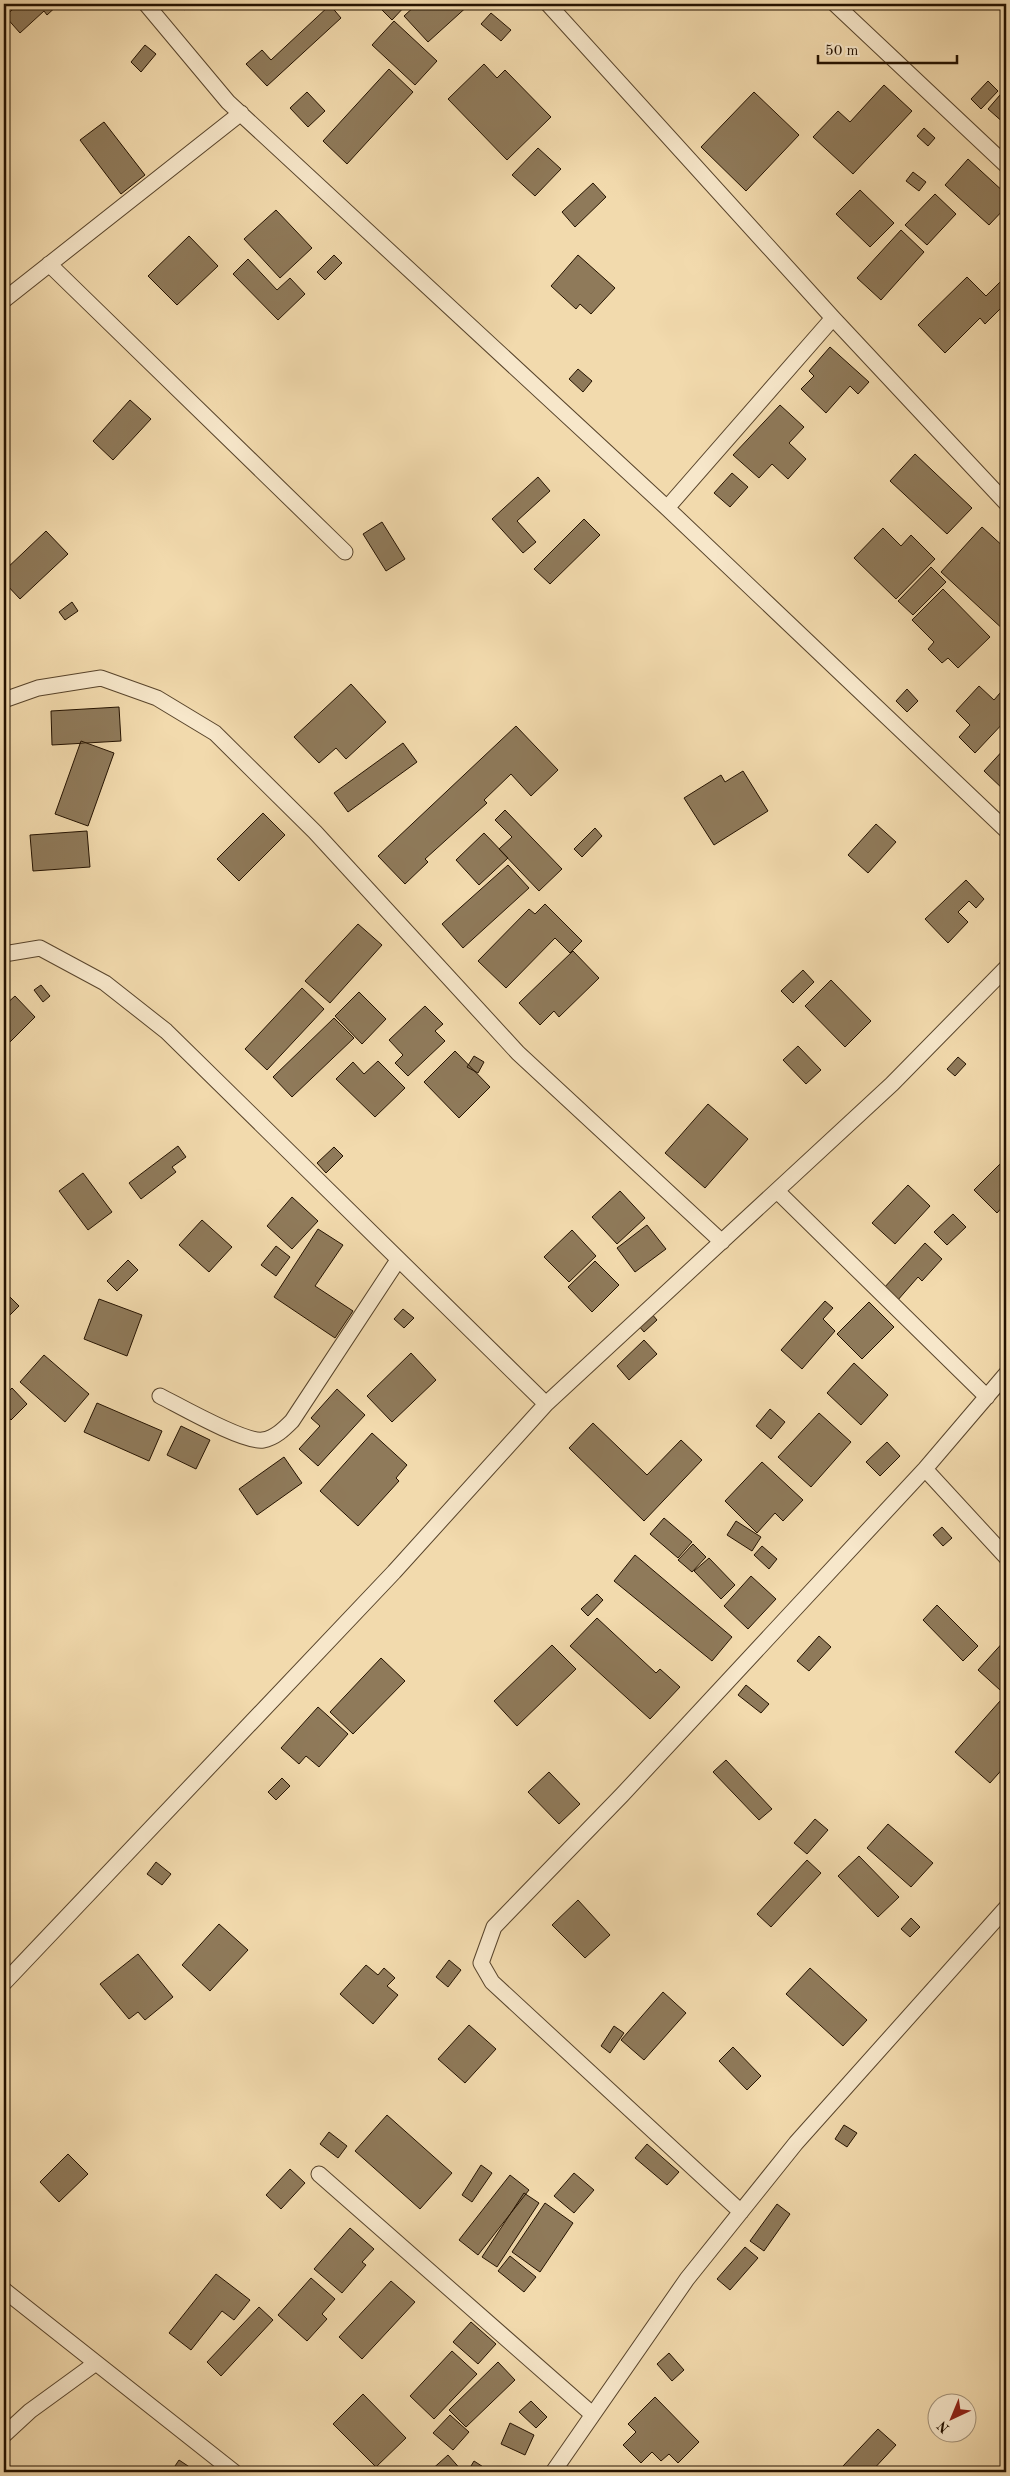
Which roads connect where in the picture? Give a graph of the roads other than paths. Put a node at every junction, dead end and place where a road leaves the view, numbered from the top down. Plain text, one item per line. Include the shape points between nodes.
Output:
1 (146, 4) edge
2 (548, 4) edge
3 (835, 4) edge
4 (240, 113) junction
5 (1006, 165) edge
6 (49, 264) junction
7 (4, 300) edge
8 (833, 318) junction
9 (1006, 503) edge
10 (667, 508) junction
11 (346, 552) dead end
12 (4, 700) edge
13 (1006, 830) edge
14 (4, 954) edge
15 (1006, 968) edge
16 (777, 1191) junction
17 (722, 1242) junction
18 (398, 1260) junction
19 (1006, 1374) edge
20 (160, 1396) dead end
21 (987, 1397) junction
22 (546, 1404) junction
23 (925, 1469) junction
24 (1006, 1557) edge
25 (1006, 1908) edge
26 (4, 1983) edge
27 (319, 2174) dead end
28 (741, 2212) junction
29 (4, 2290) edge
30 (96, 2363) junction
31 (592, 2414) junction
32 (4, 2435) edge
33 (234, 2472) edge
34 (553, 2472) edge

1 - 4 street
2 - 8 street
3 - 5 street
4 - 6 street
4 - 10 street
6 - 7 street
6 - 11 street
8 - 9 street
8 - 10 street
10 - 13 street
12 - 17 street via 38,688 101,678 157,698 215,733 315,832 518,1053
14 - 18 street via 40,948 105,983 166,1031
15 - 16 street via 892,1084
16 - 17 street
16 - 21 street
17 - 22 street
18 - 20 street via 292,1421 273,1436 262,1441 245,1438
18 - 22 street
19 - 21 street
21 - 23 street
22 - 26 street via 394,1572
23 - 24 street
23 - 28 street via 622,1795 494,1927 481,1963 492,1982
25 - 28 street via 796,2143
27 - 31 street
28 - 31 street via 687,2280
29 - 30 street
30 - 32 street via 30,2411
30 - 33 street
31 - 34 street

